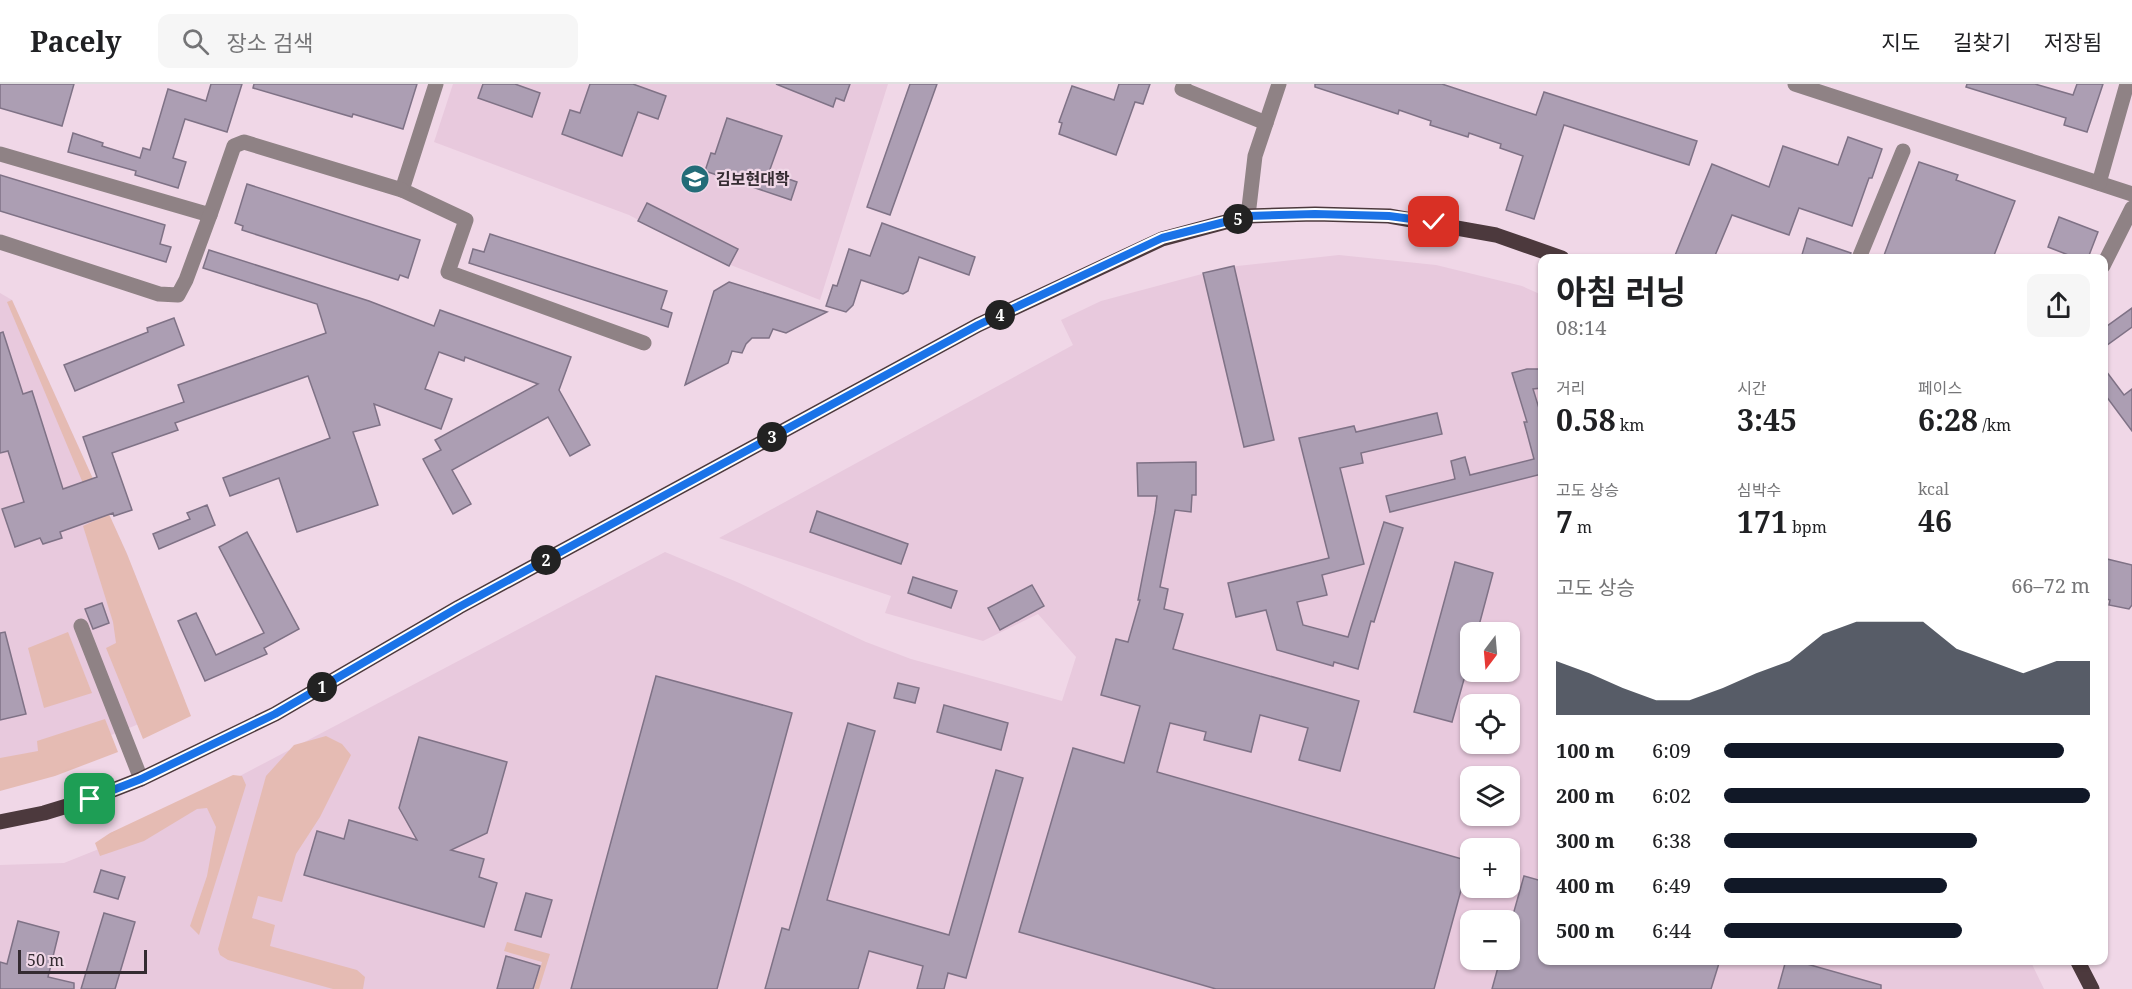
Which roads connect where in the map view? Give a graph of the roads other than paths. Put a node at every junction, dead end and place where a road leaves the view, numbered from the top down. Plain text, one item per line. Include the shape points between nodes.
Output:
1 (436, 84) edge
2 (1184, 84) edge
3 (1279, 84) edge
4 (1795, 84) edge
5 (2127, 84) edge
6 (1266, 123) junction
7 (1903, 151) dead end
8 (0, 154) edge
9 (2099, 183) junction
10 (402, 190) junction
11 (2132, 194) edge
12 (2132, 208) edge
13 (210, 215) junction
14 (1248, 216) junction
15 (0, 242) edge
16 (1551, 254) edge
17 (1861, 254) edge
18 (2108, 256) edge
19 (644, 343) dead end
20 (81, 626) dead end
21 (141, 779) junction
22 (0, 822) edge
23 (2080, 965) edge
24 (2092, 989) edge

1 - 10 street
2 - 6 street via 1182,89
3 - 6 street
4 - 9 street
5 - 9 street
6 - 14 street via 1255,156
7 - 17 street
8 - 13 street
9 - 11 street
10 - 13 street via 244,142 234,146
10 - 19 street via 466,220 448,272
12 - 18 street
13 - 15 street via 178,294 159,294
14 - 16 main road via 1389,216 1496,234
14 - 21 main road via 1162,238 978,325 459,607 275,714
20 - 21 street
21 - 22 main road via 90,799
23 - 24 main road

